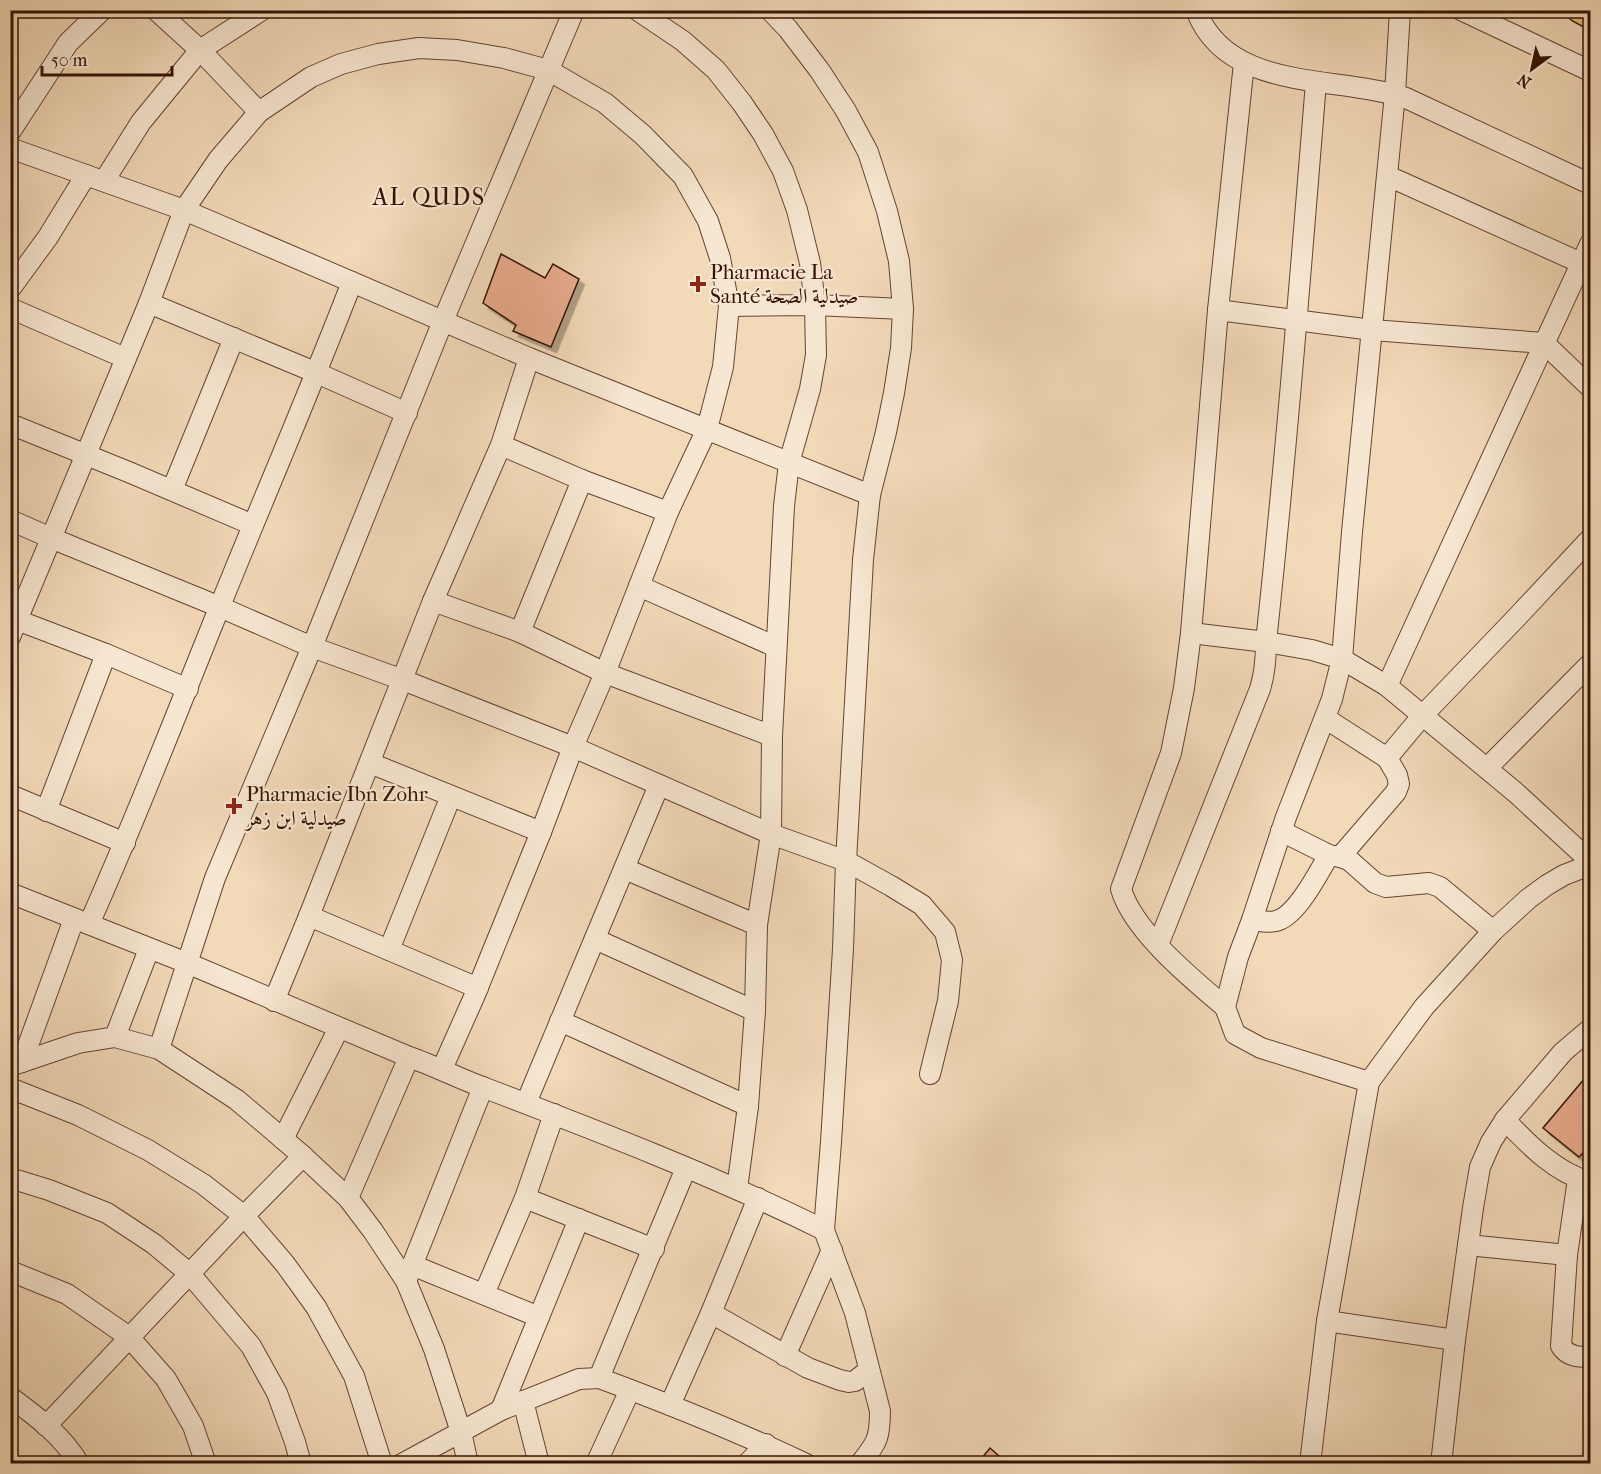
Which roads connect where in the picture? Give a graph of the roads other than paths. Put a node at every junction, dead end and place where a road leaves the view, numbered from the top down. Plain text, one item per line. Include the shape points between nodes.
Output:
1 (156, 10) edge
2 (262, 10) edge
3 (574, 10) edge
4 (637, 10) edge
5 (770, 10) edge
6 (1196, 10) edge
7 (1400, 10) edge
8 (1461, 10) edge
9 (1579, 10) edge
10 (95, 14) edge
11 (1590, 16) edge
12 (200, 50) junction
13 (1244, 63) junction
14 (549, 70) junction
15 (1590, 71) edge
16 (1316, 82) junction
17 (1395, 94) junction
18 (259, 112) junction
19 (10, 132) edge
20 (10, 148) edge
21 (1388, 176) junction
22 (95, 178) junction
23 (1590, 184) edge
24 (184, 210) junction
25 (1590, 244) edge
26 (1586, 265) edge
27 (352, 282) junction
28 (10, 289) edge
29 (149, 303) junction
30 (815, 305) junction
31 (729, 306) junction
32 (10, 308) edge
33 (903, 309) junction
34 (1218, 310) junction
35 (1298, 320) junction
36 (443, 321) junction
37 (1372, 330) junction
38 (234, 338) junction
39 (1544, 343) junction
40 (125, 358) junction
41 (529, 358) junction
42 (317, 373) junction
43 (1590, 387) edge
44 (407, 413) junction
45 (10, 424) edge
46 (706, 429) junction
47 (501, 446) junction
48 (85, 454) junction
49 (789, 463) junction
50 (582, 480) junction
51 (171, 490) junction
52 (870, 495) junction
53 (668, 512) junction
54 (10, 520) edge
55 (254, 525) junction
56 (51, 538) junction
57 (1590, 539) edge
58 (639, 586) junction
59 (434, 601) junction
60 (220, 607) junction
61 (14, 628) edge
62 (520, 632) junction
63 (1191, 633) junction
64 (1266, 642) junction
65 (312, 646) junction
66 (776, 647) junction
67 (106, 654) junction
68 (1342, 659) junction
69 (1590, 664) edge
70 (605, 673) junction
71 (403, 680) junction
72 (1387, 686) junction
73 (188, 689) junction
74 (1423, 715) junction
75 (1325, 718) junction
76 (772, 736) junction
77 (573, 747) junction
78 (1386, 759) junction
79 (370, 763) junction
80 (1487, 768) junction
81 (659, 785) junction
82 (10, 795) edge
83 (451, 796) junction
84 (46, 811) junction
85 (1281, 831) junction
86 (541, 832) junction
87 (771, 834) junction
88 (125, 843) junction
89 (1335, 856) junction
90 (846, 861) junction
91 (1590, 863) edge
92 (625, 868) junction
93 (10, 893) edge
94 (309, 916) junction
95 (1252, 920) junction
96 (82, 922) junction
97 (757, 925) junction
98 (1493, 931) junction
99 (595, 939) junction
100 (1158, 945) junction
101 (149, 949) junction
102 (389, 951) junction
103 (187, 963) junction
104 (478, 988) junction
105 (274, 1001) junction
106 (1225, 1007) junction
107 (754, 1011) junction
108 (560, 1022) junction
109 (339, 1028) junction
110 (1590, 1029) edge
111 (115, 1037) junction
112 (159, 1049) junction
113 (409, 1057) junction
114 (16, 1064) edge
115 (442, 1069) junction
116 (930, 1074) dead end
117 (1369, 1082) junction
118 (483, 1087) junction
119 (10, 1088) edge
120 (526, 1103) junction
121 (748, 1106) junction
122 (554, 1114) junction
123 (1505, 1120) junction
124 (283, 1139) junction
125 (303, 1156) junction
126 (686, 1168) junction
127 (10, 1178) edge
128 (1584, 1181) edge
129 (737, 1190) junction
130 (348, 1198) junction
131 (525, 1198) junction
132 (758, 1198) junction
133 (244, 1216) junction
134 (579, 1219) junction
135 (824, 1230) junction
136 (1468, 1245) junction
137 (654, 1249) junction
138 (832, 1250) junction
139 (1567, 1255) junction
140 (10, 1270) edge
141 (409, 1273) junction
142 (190, 1274) junction
143 (484, 1294) junction
144 (711, 1313) junction
145 (539, 1317) junction
146 (1327, 1321) junction
147 (129, 1337) junction
148 (1455, 1340) junction
149 (785, 1356) junction
150 (1590, 1358) edge
151 (869, 1370) junction
152 (599, 1378) junction
153 (630, 1390) junction
154 (10, 1397) edge
155 (523, 1401) junction
156 (670, 1405) junction
157 (501, 1410) junction
158 (46, 1426) junction
159 (461, 1432) junction
160 (766, 1444) junction
161 (1446, 1463) edge
162 (79, 1464) edge
163 (206, 1464) edge
164 (301, 1464) edge
165 (382, 1464) edge
166 (402, 1464) edge
167 (468, 1464) edge
168 (539, 1464) edge
169 (596, 1464) edge
170 (747, 1464) edge
171 (806, 1464) edge
172 (860, 1464) edge
173 (1310, 1464) edge

1 - 12 street
2 - 12 street
3 - 14 street
4 - 30 street via 683,41 716,70 763,134 783,171 797,210
5 - 33 street via 820,71 868,152 888,211 899,261
6 - 13 street via 1212,39
7 - 17 street
8 - 15 street
9 - 11 main road
10 - 19 street via 68,43
12 - 18 street
12 - 22 street
13 - 16 street
13 - 34 street
14 - 18 street via 457,50 419,48 341,64 311,77
14 - 31 street via 605,103 683,176 708,220
14 - 36 street
16 - 17 street
16 - 35 street
17 - 21 street
17 - 23 street
18 - 24 street via 218,160
20 - 22 street
21 - 26 street
21 - 37 street
22 - 24 street
22 - 28 street
24 - 27 street
24 - 29 street
25 - 26 street
26 - 39 street
27 - 36 street
27 - 42 street
29 - 38 street
29 - 40 street
30 - 31 street
30 - 33 street
30 - 49 street via 816,355
31 - 46 street via 723,367
32 - 40 street
33 - 52 street via 894,393
34 - 35 street
34 - 63 street
35 - 37 street
35 - 64 street
36 - 41 street
36 - 44 street
37 - 39 street
37 - 68 street
38 - 42 street
38 - 51 street
39 - 43 street
39 - 72 street
40 - 48 street
41 - 46 street
41 - 47 street
42 - 44 street
42 - 55 street
44 - 65 street
45 - 48 street
46 - 49 street
46 - 53 street
47 - 50 street
47 - 59 street
48 - 51 street
48 - 56 street
49 - 52 street
49 - 66 street
50 - 53 street
50 - 62 street
51 - 55 street
52 - 90 street
53 - 58 street
54 - 56 street
55 - 60 street
56 - 60 street
56 - 61 street
57 - 74 street
58 - 66 street
58 - 70 street
59 - 62 street
59 - 71 street
60 - 65 street
60 - 73 street
61 - 67 street
62 - 70 street
63 - 64 street
63 - 100 street via 1171,753 1121,889 1127,905
64 - 68 street
64 - 100 street via 1260,689
65 - 71 street
65 - 103 street via 215,878
66 - 76 street
67 - 73 street
67 - 84 street
68 - 72 street
68 - 75 street
69 - 80 street
70 - 76 street
70 - 77 street
71 - 77 street
71 - 79 street
72 - 74 street
73 - 88 street
74 - 78 street
74 - 80 street
75 - 78 street
75 - 85 street
76 - 87 street
77 - 81 street
77 - 86 street
78 - 89 street via 1397,775 1396,792
79 - 83 street
79 - 94 street
80 - 91 street
81 - 87 street
81 - 92 street
82 - 84 street
83 - 86 street
83 - 102 street
84 - 88 street
85 - 89 street
85 - 95 street
86 - 104 street
87 - 90 street
87 - 97 street
88 - 96 street
89 - 95 street via 1285,918 1273,922
89 - 98 street via 1349,860 1375,883 1386,887 1429,883 1440,887
90 - 116 street via 922,905 945,932 952,960 948,1001
90 - 135 street
91 - 98 street via 1547,885
92 - 97 street
92 - 99 street
93 - 96 street
94 - 102 street
94 - 105 street
95 - 106 street
96 - 101 street
96 - 114 street
97 - 107 street
98 - 117 street via 1424,1007
99 - 107 street
99 - 108 street
100 - 106 street
101 - 103 street
101 - 111 street
102 - 104 street
103 - 105 street
103 - 112 street
104 - 115 street
105 - 109 street
106 - 117 street via 1235,1034 1261,1048
107 - 121 street
108 - 120 street
108 - 121 street
109 - 113 street
109 - 124 street
110 - 123 street via 1563,1052
111 - 112 street
111 - 114 street via 78,1043
112 - 124 street via 237,1100
113 - 115 street
113 - 130 street
115 - 118 street
117 - 146 street
118 - 120 street
118 - 141 street
119 - 133 street via 148,1149
120 - 122 street
121 - 129 street
122 - 126 street
122 - 131 street
123 - 128 street via 1538,1154
123 - 136 street via 1480,1167
124 - 125 street
125 - 130 street
125 - 133 street
126 - 129 street
126 - 137 street
127 - 142 street via 107,1213
128 - 139 street
129 - 132 street
130 - 141 street
131 - 134 street
131 - 143 street
132 - 135 street
132 - 144 street
133 - 142 street
133 - 165 street via 316,1307 354,1376
134 - 137 street
134 - 145 street
135 - 138 street
136 - 139 street
136 - 148 street
137 - 152 street
138 - 149 street
138 - 151 street via 855,1313
139 - 150 street via 1561,1346 1564,1352
140 - 147 street via 67,1294
141 - 143 street
141 - 159 street
142 - 147 street
142 - 164 street via 251,1346 277,1393
143 - 145 street
144 - 149 street
144 - 156 street
145 - 157 street
146 - 148 street
146 - 173 street
147 - 158 street
147 - 163 street via 166,1379 193,1426
148 - 161 street
149 - 151 street via 849,1382
151 - 172 street via 880,1426 875,1446
152 - 153 street
152 - 155 street via 579,1379
153 - 156 street
153 - 169 street
154 - 158 street
155 - 157 street
155 - 168 street
156 - 160 street
157 - 159 street
158 - 162 street
159 - 166 street
159 - 167 street
160 - 170 street
160 - 171 street

